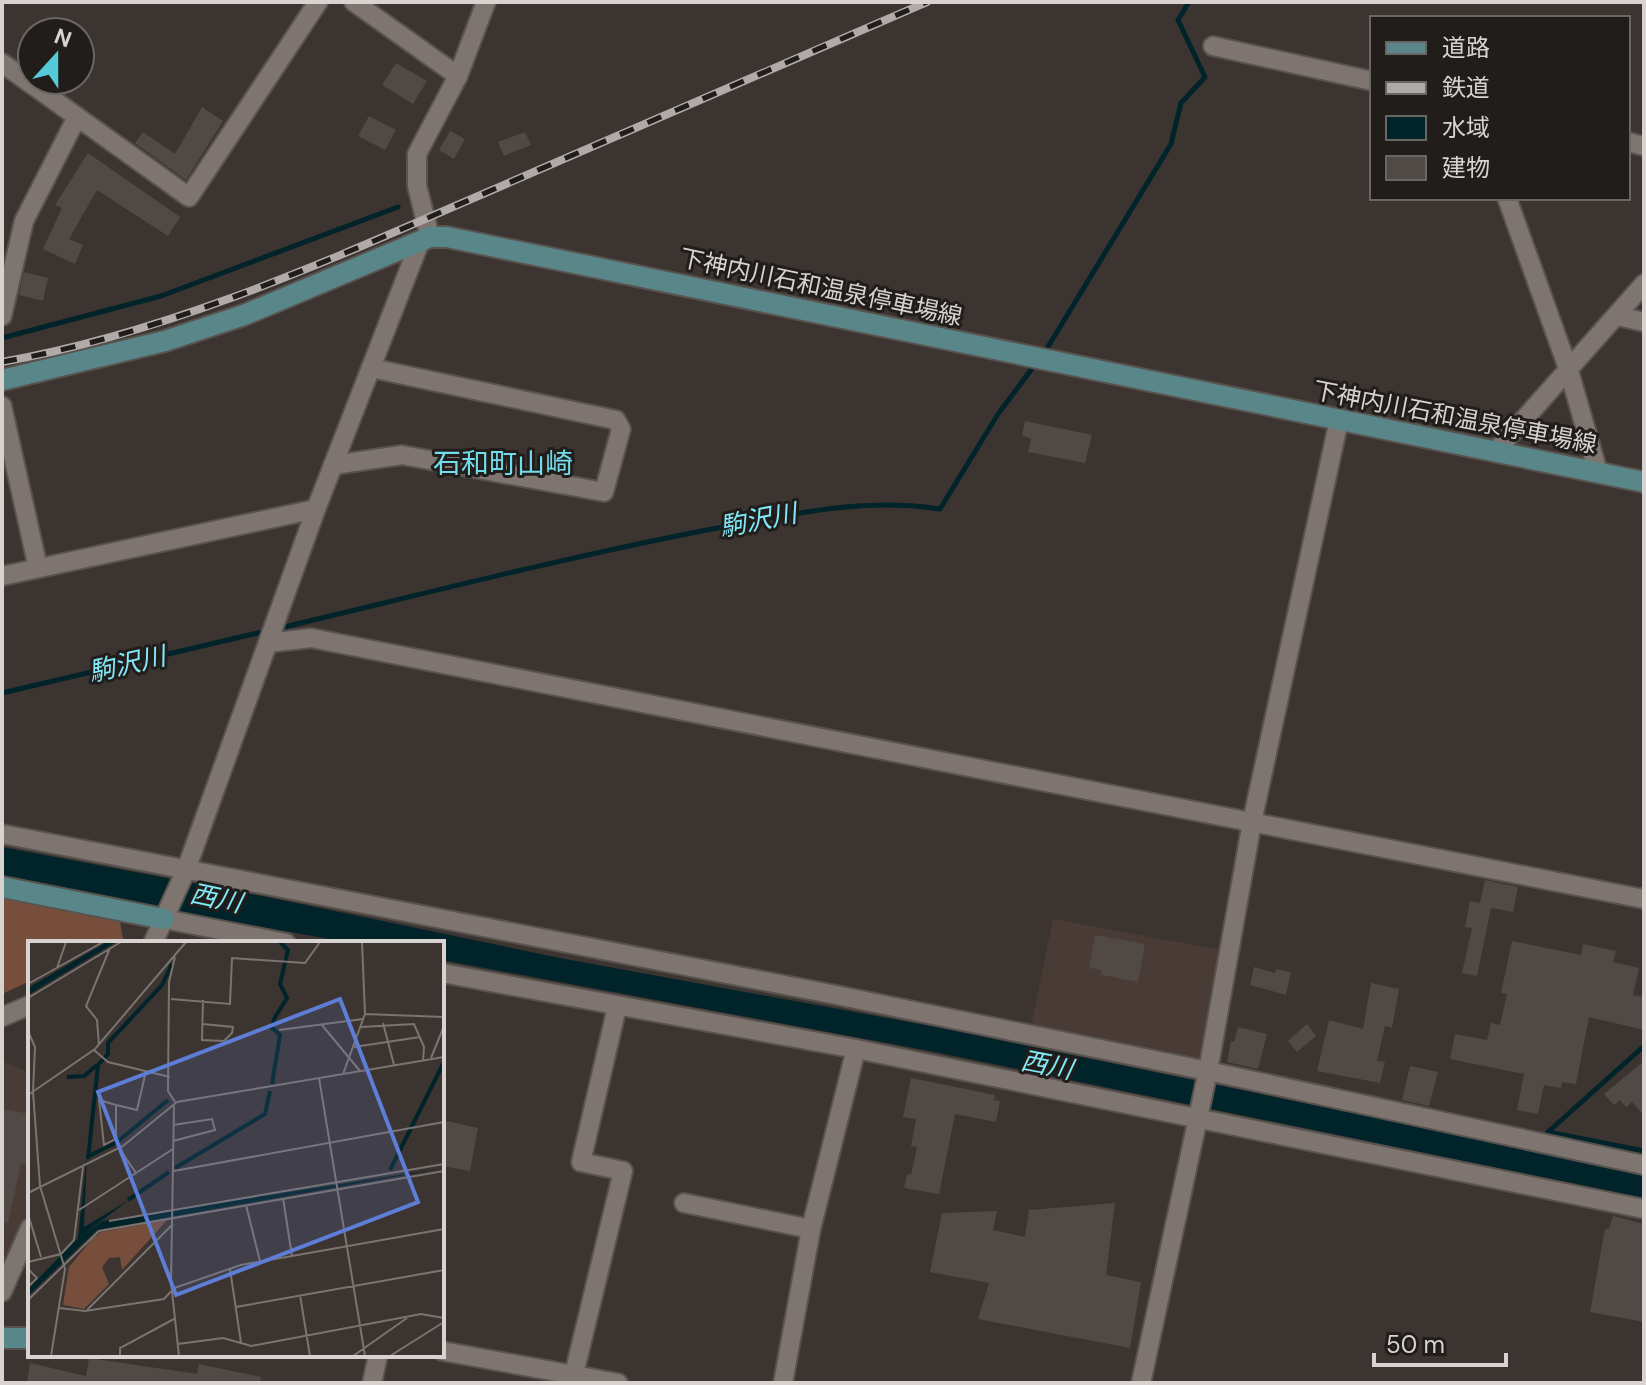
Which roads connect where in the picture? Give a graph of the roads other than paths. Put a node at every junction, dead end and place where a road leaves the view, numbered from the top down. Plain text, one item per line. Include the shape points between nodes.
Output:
1 (318, 2) edge
2 (354, 2) edge
3 (486, 2) edge
4 (1213, 46) dead end
5 (2, 63) edge
6 (458, 76) junction
7 (1370, 81) edge
8 (77, 117) junction
9 (1508, 200) edge
10 (424, 240) junction
11 (1644, 284) edge
12 (2, 316) edge
13 (1617, 316) junction
14 (1644, 322) edge
15 (371, 368) junction
16 (1569, 371) junction
17 (2, 380) edge
18 (2, 406) edge
19 (1339, 420) junction
20 (1496, 451) junction
21 (333, 465) junction
22 (1598, 472) junction
23 (1644, 482) edge
24 (316, 509) junction
25 (38, 568) junction
26 (2, 576) edge
27 (268, 642) junction
28 (1252, 822) junction
29 (2, 834) edge
30 (183, 875) junction
31 (2, 887) edge
32 (1644, 899) edge
33 (166, 916) junction
34 (154, 941) edge
35 (277, 941) edge
36 (444, 973) edge
37 (28, 1006) edge
38 (617, 1007) junction
39 (2, 1017) edge
40 (856, 1049) junction
41 (1207, 1076) junction
42 (1196, 1117) junction
43 (1644, 1165) edge
44 (684, 1203) dead end
45 (1644, 1209) edge
46 (811, 1229) junction
47 (28, 1233) edge
48 (2, 1292) edge
49 (2, 1338) edge
50 (28, 1338) edge
51 (444, 1351) edge
52 (378, 1357) edge
53 (574, 1374) junction
54 (372, 1383) edge
55 (618, 1383) edge
56 (783, 1383) edge
57 (1141, 1383) edge

1 - 8 street via 189,197
2 - 6 street
3 - 6 street
4 - 7 street
5 - 8 street
6 - 10 street via 417,154
8 - 12 street via 24,221
9 - 16 street
10 - 15 street
10 - 17 main road via 244,315 165,341
10 - 19 main road, 下神内川石和温泉停車場線 via 532,254
11 - 13 street
13 - 14 street
13 - 16 street
15 - 21 street
15 - 21 street via 616,420 621,429 604,492 402,455
16 - 20 street
16 - 22 street
18 - 25 street
19 - 20 main road, 下神内川石和温泉停車場線
19 - 28 street
20 - 22 main road, 下神内川石和温泉停車場線
21 - 24 street
22 - 23 main road, 下神内川石和温泉停車場線
24 - 25 street
24 - 27 street
25 - 26 street
27 - 28 street via 311,638
27 - 30 street
28 - 32 street
28 - 41 street
29 - 30 street
30 - 33 street
30 - 41 street via 349,898
31 - 33 main road
33 - 34 street
33 - 35 street
36 - 38 street
37 - 39 street
38 - 40 street
38 - 53 street via 581,1162 623,1171
40 - 42 street
40 - 46 street
41 - 42 street
41 - 43 street
42 - 45 street
42 - 57 street
44 - 46 street
46 - 56 street
47 - 48 street
49 - 50 main road
51 - 53 street
52 - 54 street
53 - 55 street

